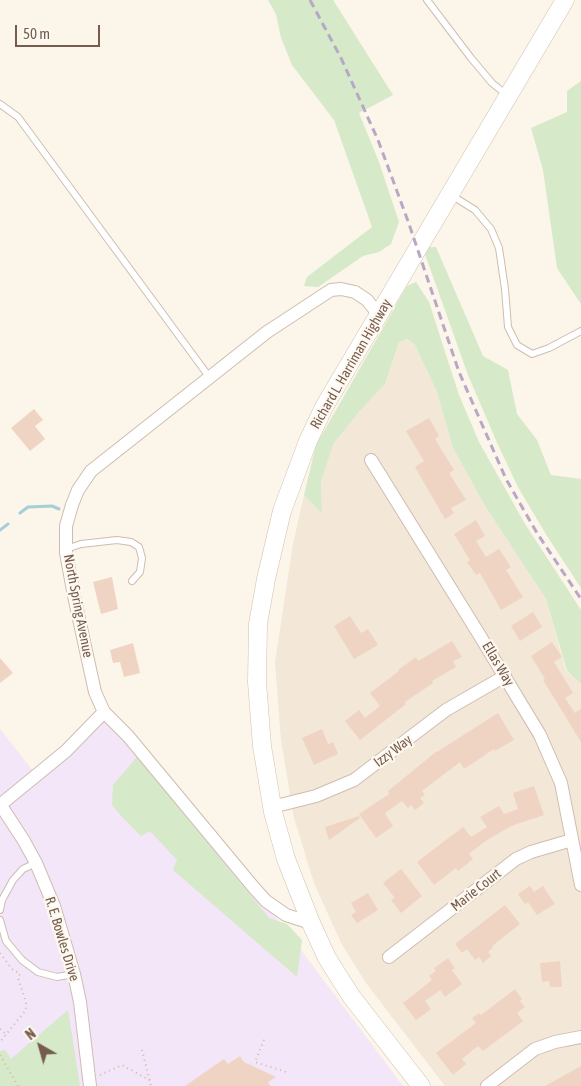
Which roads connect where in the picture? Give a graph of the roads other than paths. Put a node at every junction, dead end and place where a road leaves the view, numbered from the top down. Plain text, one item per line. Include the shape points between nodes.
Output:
1 (427, 0) edge
2 (565, 0) edge
3 (508, 96) junction
4 (0, 104) edge
5 (450, 195) junction
6 (379, 315) junction
7 (581, 331) edge
8 (210, 378) junction
9 (371, 460) dead end
10 (66, 549) junction
11 (132, 581) dead end
12 (505, 676) junction
13 (104, 712) junction
14 (0, 805) edge
15 (272, 806) junction
16 (572, 840) junction
17 (36, 863) junction
18 (581, 886) edge
19 (0, 910) edge
20 (0, 920) edge
21 (312, 923) junction
22 (389, 957) dead end
23 (74, 974) junction
24 (581, 1037) edge
25 (94, 1082) edge
26 (421, 1086) edge
27 (487, 1086) edge

1 - 3 lane via 492,83
2 - 3 main road, Richard L. Harriman Highway
3 - 5 main road, Richard L. Harriman Highway
4 - 8 lane via 18,117
5 - 6 main road, Richard L. Harriman Highway
5 - 7 lane via 475,210 491,229 499,248 508,326 517,345 532,354
6 - 8 street, North Spring Avenue via 355,292 331,290 266,332
6 - 15 main road, Richard L. Harriman Highway via 324,407 308,441 282,511 266,579 258,624 257,682 262,746
8 - 10 street, North Spring Avenue via 91,471 72,504 66,526
9 - 12 street, Ellas Way
10 - 11 lane via 117,540 131,542 139,548 142,558 140,572
10 - 13 street, North Spring Avenue via 95,692
12 - 15 street, Izzy Way via 446,710 354,780 316,796
12 - 16 street, Ellas Way via 552,759 561,783
13 - 14 street via 66,750
13 - 21 street, North Spring Avenue via 128,736 266,901 286,915
14 - 17 street, R. E. Bowles Drive
15 - 21 main road, Richard L. Harriman Highway via 286,859
16 - 18 street, Ellas Way
16 - 22 street, Marie Court via 516,859
17 - 19 lane via 23,869 13,880
17 - 23 street, R. E. Bowles Drive via 54,906
20 - 23 lane via 6,941 22,960 38,972 57,977
21 - 26 main road, Richard L. Harriman Highway via 327,958 351,996
23 - 25 street, R. E. Bowles Drive
24 - 27 street via 535,1049

